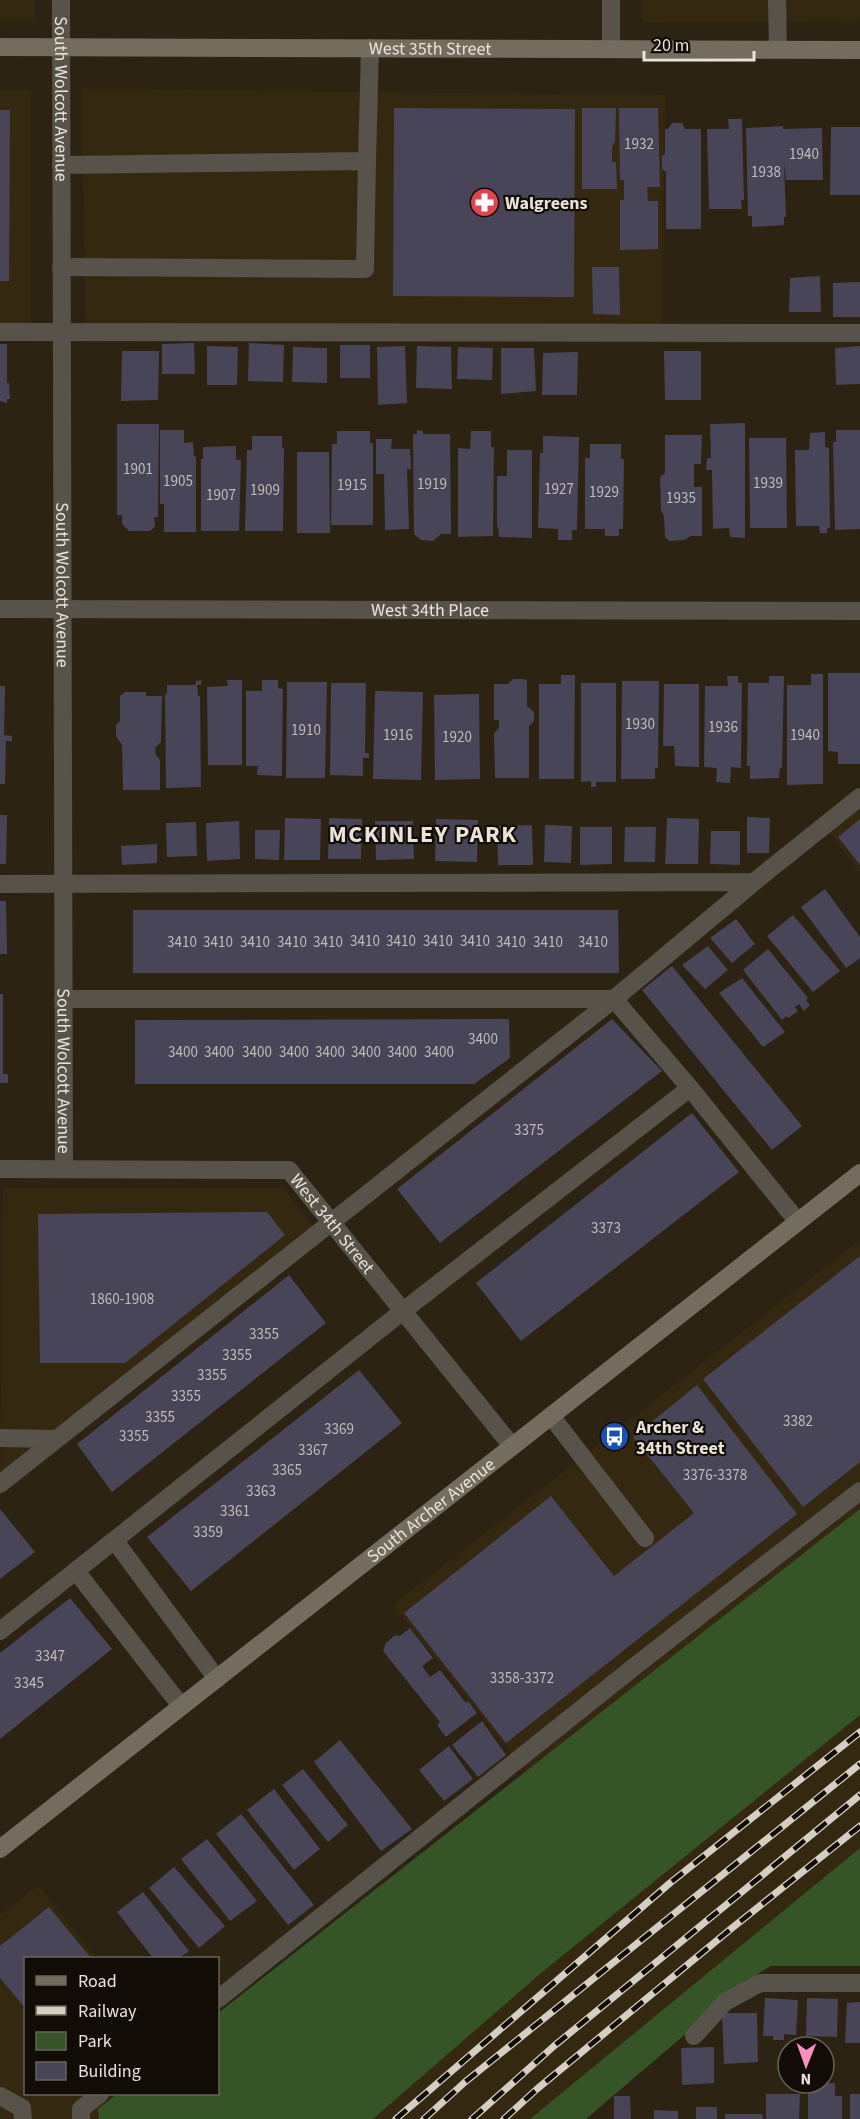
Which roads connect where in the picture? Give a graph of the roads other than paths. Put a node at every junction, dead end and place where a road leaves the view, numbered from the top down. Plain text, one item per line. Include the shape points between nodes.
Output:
1 (61, 0) edge
2 (611, 0) edge
3 (777, 0) edge
4 (0, 48) edge
5 (61, 48) junction
6 (370, 48) junction
7 (611, 49) junction
8 (778, 49) junction
9 (860, 50) edge
10 (367, 161) junction
11 (61, 165) junction
12 (61, 267) junction
13 (0, 332) edge
14 (61, 332) junction
15 (860, 333) edge
16 (0, 609) edge
17 (62, 609) junction
18 (860, 611) edge
19 (860, 797) edge
20 (754, 882) junction
21 (0, 884) edge
22 (62, 884) junction
23 (63, 999) junction
24 (614, 999) junction
25 (690, 1088) junction
26 (0, 1169) edge
27 (64, 1169) junction
28 (860, 1173) edge
29 (331, 1222) junction
30 (798, 1222) junction
31 (403, 1311) junction
32 (552, 1416) junction
33 (0, 1438) edge
34 (57, 1439) junction
35 (512, 1446) junction
36 (0, 1484) edge
37 (860, 1491) edge
38 (645, 1538) dead end
39 (115, 1541) junction
40 (76, 1571) junction
41 (0, 1631) edge
42 (217, 1678) junction
43 (181, 1706) junction
44 (0, 1849) edge
45 (860, 1983) edge
46 (219, 1998) edge
47 (694, 2036) dead end
48 (99, 2095) edge
49 (0, 2096) edge
50 (23, 2119) edge
51 (81, 2119) edge

1 - 5 street, South Wolcott Avenue
2 - 7 street
3 - 8 street
4 - 5 main road, West 35th Street
5 - 6 main road, West 35th Street
5 - 11 street, South Wolcott Avenue
6 - 7 main road, West 35th Street
6 - 10 street
7 - 8 main road, West 35th Street
8 - 9 main road, West 35th Street
10 - 11 street
10 - 12 street via 365,269
11 - 12 street, South Wolcott Avenue
12 - 14 street, South Wolcott Avenue
13 - 14 street
14 - 15 street
14 - 17 street, South Wolcott Avenue
16 - 17 street, West 34th Place
17 - 18 street, West 34th Place
17 - 22 street, South Wolcott Avenue
19 - 20 street
20 - 22 street
20 - 24 street
21 - 22 street
22 - 23 street, South Wolcott Avenue
23 - 24 street
23 - 27 street, South Wolcott Avenue
24 - 25 street
24 - 29 street
25 - 30 street
25 - 31 street
26 - 27 street, West 34th Street
27 - 29 street, West 34th Street via 289,1170
28 - 30 main road, South Archer Avenue
29 - 31 street, West 34th Street
29 - 34 street
30 - 32 main road, South Archer Avenue
31 - 35 street, West 34th Street
31 - 39 street
32 - 35 main road, South Archer Avenue
32 - 38 street
33 - 34 street
34 - 36 street
35 - 42 main road, South Archer Avenue
37 - 46 street
39 - 40 street
39 - 42 street
40 - 41 street
40 - 43 street
42 - 43 main road, South Archer Avenue
43 - 44 main road, South Archer Avenue
45 - 47 street via 760,1983 725,2002
48 - 51 street via 81,2109
49 - 50 street via 22,2108

